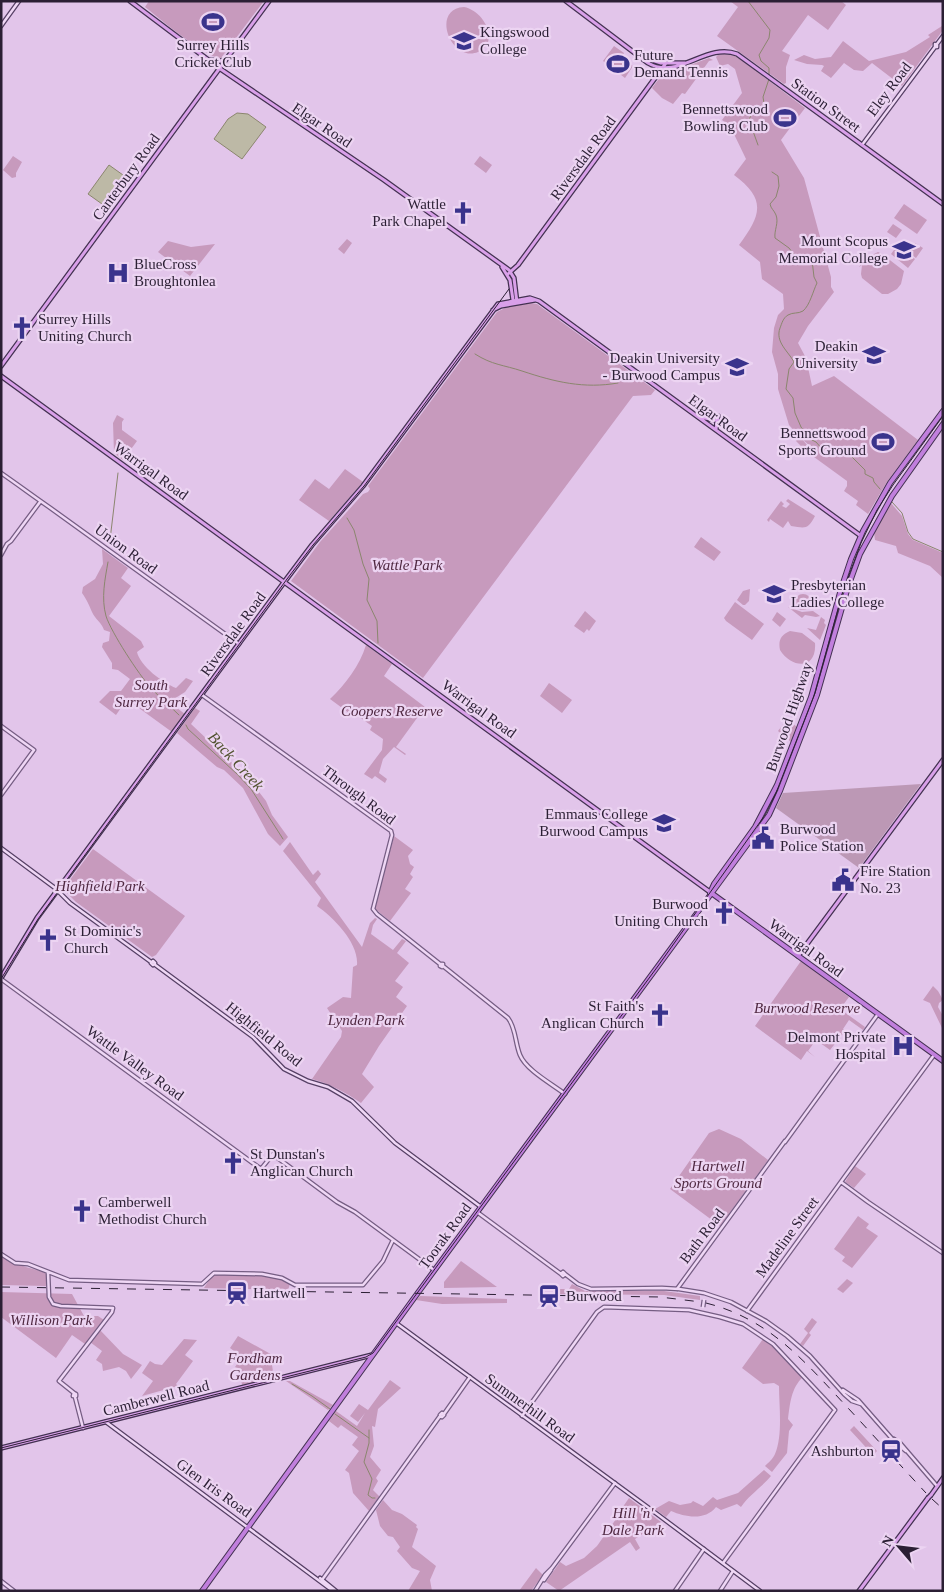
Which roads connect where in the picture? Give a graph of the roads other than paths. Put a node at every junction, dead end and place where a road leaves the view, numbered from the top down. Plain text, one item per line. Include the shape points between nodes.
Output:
1 (19, 1) edge
2 (130, 1) edge
3 (269, 1) edge
4 (566, 1) edge
5 (1, 26) edge
6 (943, 36) edge
7 (642, 57) junction
8 (206, 59) junction
9 (225, 60) junction
10 (689, 62) junction
11 (666, 63) junction
12 (652, 65) junction
13 (677, 67) junction
14 (218, 68) junction
15 (663, 68) junction
16 (656, 76) junction
17 (862, 145) junction
18 (943, 204) edge
19 (510, 274) junction
20 (515, 289) junction
21 (512, 295) junction
22 (523, 299) junction
23 (537, 300) junction
24 (507, 301) junction
25 (515, 302) junction
26 (492, 310) junction
27 (1, 366) edge
28 (1, 376) edge
29 (943, 411) edge
30 (697, 416) junction
31 (718, 416) dead end
32 (715, 420) dead end
33 (943, 424) edge
34 (716, 430) junction
35 (922, 440) junction
36 (928, 444) junction
37 (1, 472) edge
38 (40, 502) junction
39 (853, 531) junction
40 (863, 531) junction
41 (861, 536) junction
42 (867, 540) junction
43 (1, 555) edge
44 (285, 581) junction
45 (239, 644) junction
46 (827, 664) junction
47 (817, 673) junction
48 (815, 693) junction
49 (202, 695) junction
50 (1, 726) edge
51 (943, 760) edge
52 (787, 765) junction
53 (782, 786) junction
54 (773, 793) junction
55 (1, 796) edge
56 (767, 806) junction
57 (772, 809) junction
58 (752, 836) junction
59 (1, 848) edge
60 (58, 891) junction
61 (711, 893) junction
62 (798, 956) junction
63 (1, 979) edge
64 (878, 1014) junction
65 (934, 1054) junction
66 (943, 1061) edge
67 (565, 1094) junction
68 (841, 1182) junction
69 (481, 1206) junction
70 (477, 1212) junction
71 (393, 1240) junction
72 (943, 1252) edge
73 (1, 1254) edge
74 (434, 1270) junction
75 (49, 1273) junction
76 (678, 1289) junction
77 (705, 1293) junction
78 (748, 1310) junction
79 (701, 1312) junction
80 (396, 1323) junction
81 (374, 1353) junction
82 (362, 1359) junction
83 (365, 1365) junction
84 (469, 1377) junction
85 (521, 1415) junction
86 (106, 1422) junction
87 (83, 1428) junction
88 (1, 1448) edge
89 (943, 1478) edge
90 (614, 1483) junction
91 (938, 1485) junction
92 (248, 1527) junction
93 (705, 1550) junction
94 (722, 1563) junction
95 (734, 1571) junction
96 (321, 1580) junction
97 (1, 1581) edge
98 (14, 1591) edge
99 (202, 1591) edge
100 (335, 1591) edge
101 (535, 1591) edge
102 (675, 1591) edge
103 (720, 1591) edge
104 (760, 1591) edge
105 (859, 1591) edge

1 - 5 street
2 - 8 main road, Elgar Road
3 - 9 main road, Canterbury Road
4 - 7 main road, Station Street
6 - 17 street, Eley Road
7 - 11 main road, Station Street
7 - 12 main road, Station Street
8 - 9 main road
8 - 14 main road, Elgar Road
9 - 14 main road, Canterbury Road
10 - 11 main road, Station Street
10 - 13 main road, Station Street
10 - 17 main road, Station Street via 718,52 740,56
11 - 15 main road, Riversdale Road
12 - 15 main road, Station Street
12 - 16 main road via 657,70
13 - 15 main road, Station Street
13 - 16 main road
14 - 19 main road, Elgar Road via 384,180
14 - 27 main road, Canterbury Road
15 - 16 main road, Riversdale Road
16 - 19 main road, Riversdale Road
17 - 18 main road, Station Street
19 - 20 main road
19 - 21 main road
20 - 22 main road
20 - 25 main road
21 - 24 main road
21 - 25 main road
22 - 23 main road
22 - 25 main road
23 - 25 main road
23 - 30 main road, Elgar Road
24 - 25 main road, Riversdale Road
24 - 26 main road, Riversdale Road
25 - 26 main road
26 - 44 main road, Riversdale Road via 364,486 315,541
28 - 44 main road, Warrigal Road
29 - 35 highway, Burwood Highway
30 - 32 main road
30 - 34 main road, Elgar Road
31 - 34 main road
33 - 36 highway, Burwood Highway
34 - 39 main road, Elgar Road
35 - 36 highway
35 - 40 highway, Burwood Highway via 890,483
36 - 42 highway, Burwood Highway
37 - 38 street, Union Road
38 - 43 street
38 - 45 street, Union Road
39 - 40 main road
39 - 41 main road, Elgar Road
40 - 41 highway, Burwood Highway
41 - 42 highway
41 - 47 highway, Burwood Highway via 841,589
42 - 46 highway, Burwood Highway via 850,581
44 - 45 main road, Riversdale Road
44 - 61 main road, Warrigal Road
45 - 49 main road, Riversdale Road
46 - 47 highway via 822,665
46 - 48 highway, Burwood Highway
47 - 48 highway, Burwood Highway
48 - 52 highway, Burwood Highway
49 - 60 main road, Riversdale Road
49 - 67 street, Through Road via 391,831 373,909 508,1018 522,1061
50 - 55 street via 34,750
51 - 62 main road
52 - 53 highway, Burwood Highway
52 - 54 highway, Burwood Highway
53 - 54 highway
53 - 57 highway, Burwood Highway
54 - 56 highway, Burwood Highway
56 - 57 highway
56 - 58 highway, Burwood Highway
57 - 58 highway, Burwood Highway
58 - 61 highway, Burwood Highway
59 - 60 street, Highfield Road
60 - 63 main road, Riversdale Road
60 - 69 street, Highfield Road via 253,1037 284,1069 352,1101 396,1143
61 - 62 highway, Warrigal Road
61 - 67 highway, Toorak Road
62 - 64 highway, Warrigal Road
63 - 71 street, Wattle Valley Road via 262,1168 272,1154
64 - 65 highway, Warrigal Road
64 - 76 street, Bath Road
65 - 66 highway, Warrigal Road
65 - 68 street, Madeline Street
67 - 69 highway, Toorak Road
68 - 72 street
68 - 78 street, Madeline Street
69 - 70 highway, Toorak Road
70 - 74 highway, Toorak Road
70 - 76 street via 563,1274 588,1288
71 - 74 street
71 - 75 street via 383,1261 363,1285 295,1284 262,1274 212,1274 202,1284 71,1280
73 - 75 street via 14,1262
74 - 80 highway, Toorak Road
75 - 87 street via 49,1298 57,1306 113,1308 59,1381 74,1395
76 - 77 street
77 - 78 street
77 - 79 street, bridge
78 - 91 street via 798,1345 852,1401 861,1404
79 - 85 street via 604,1307 597,1312
79 - 94 street via 743,1324 774,1344 835,1410
80 - 81 highway, Toorak Road
80 - 84 street, Summerhill Road
81 - 82 main road, Camberwell Road
81 - 83 highway, Toorak Road
82 - 83 main road
82 - 86 main road, Camberwell Road
83 - 92 highway, Toorak Road
84 - 85 street, Summerhill Road
84 - 96 street
85 - 90 street, Summerhill Road
86 - 87 main road, Camberwell Road
86 - 92 street, Glen Iris Road
87 - 88 main road, Camberwell Road
89 - 91 main road
90 - 93 street, Summerhill Road
90 - 101 street
91 - 105 main road
92 - 96 street, Glen Iris Road
92 - 99 highway, Toorak Road
93 - 94 street, Summerhill Road
93 - 102 street
94 - 95 street, Summerhill Road
95 - 103 street
95 - 104 street, Summerhill Road
96 - 100 street, Glen Iris Road
96 - 100 street, Glen Iris Road
97 - 98 street

